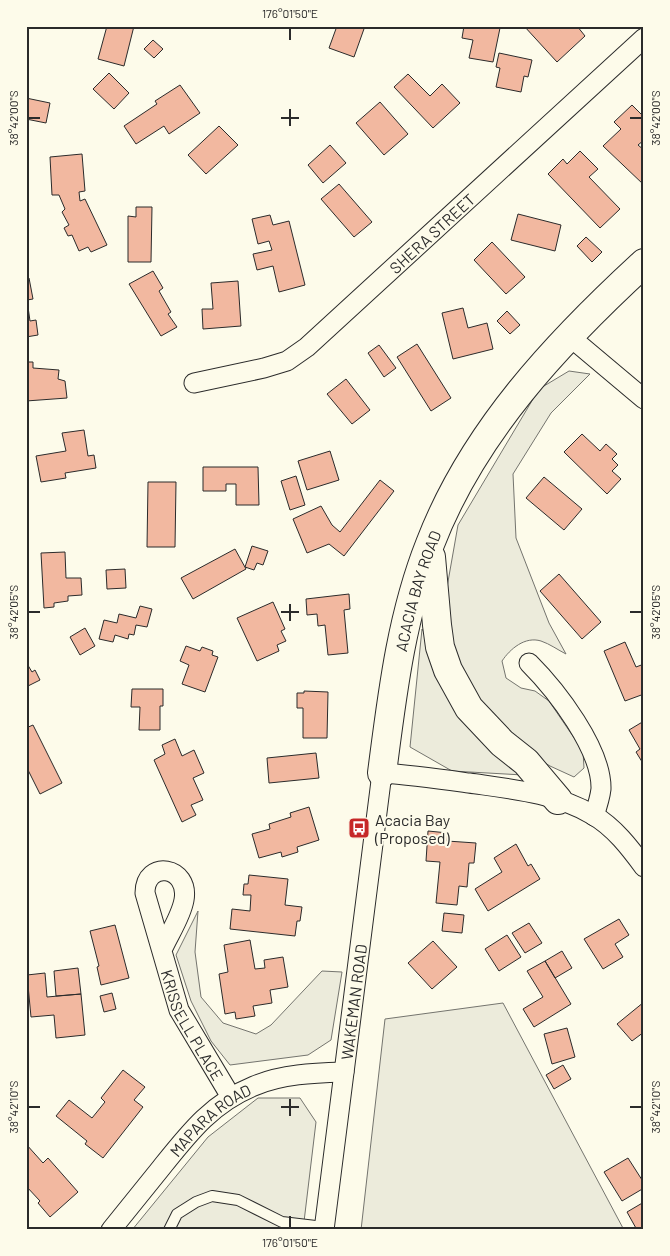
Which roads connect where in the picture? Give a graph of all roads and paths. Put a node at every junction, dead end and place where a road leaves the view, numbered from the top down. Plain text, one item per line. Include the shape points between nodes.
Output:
1 (644, 38) edge
2 (644, 263) edge
3 (569, 336) junction
4 (194, 383) dead end
5 (644, 399) edge
6 (430, 543) junction
7 (529, 663) dead end
8 (382, 773) junction
9 (558, 800) junction
10 (594, 816) junction
11 (644, 866) edge
12 (162, 950) dead end
13 (344, 1072) junction
14 (231, 1097) junction
15 (324, 1228) edge
16 (111, 1230) edge
17 (168, 1230) edge

1 - 4 street, SHERA STREET via 307,348 287,361
2 - 3 street, ACACIA BAY ROAD
3 - 5 street
3 - 6 street, ACACIA BAY ROAD via 513,401 478,449
6 - 8 street, ACACIA BAY ROAD via 416,585 395,676
6 - 9 street via 436,625 448,670 469,708 502,743 526,762
7 - 10 street via 561,698 596,762 601,789
8 - 9 street via 515,790
8 - 13 street, WAKEMAN ROAD
9 - 10 street
10 - 11 street via 617,834
12 - 14 street, KRISSELL PLACE via 179,1010
13 - 14 street, MAPARA ROAD via 279,1078
13 - 15 street, WAKEMAN ROAD
14 - 16 street, MAPARA ROAD via 190,1133
15 - 17 lane via 282,1222 238,1200 212,1196 177,1214

